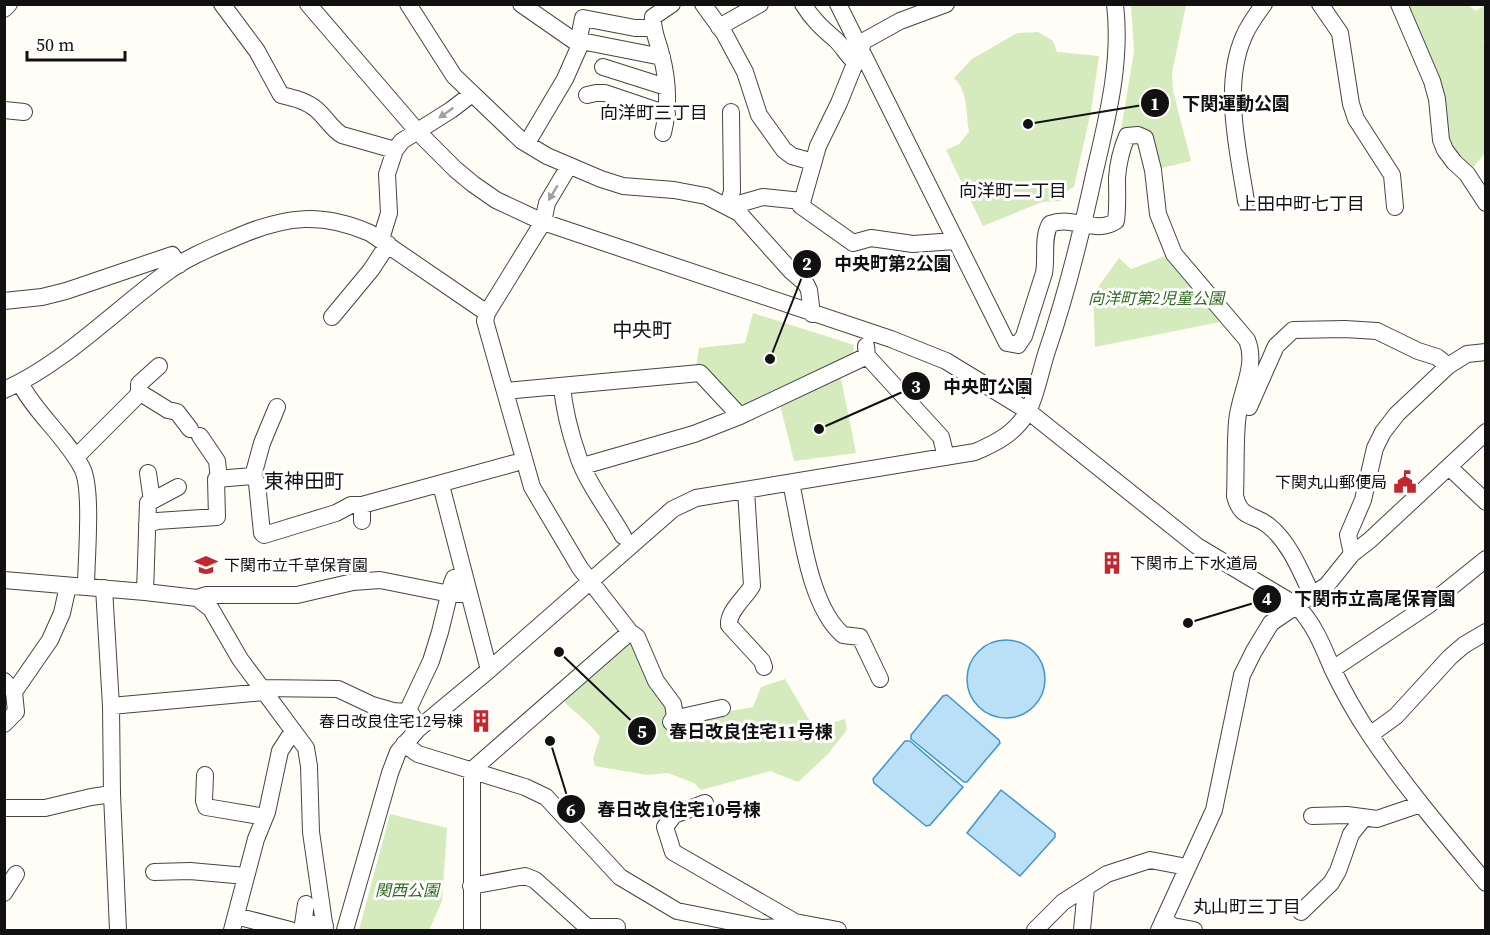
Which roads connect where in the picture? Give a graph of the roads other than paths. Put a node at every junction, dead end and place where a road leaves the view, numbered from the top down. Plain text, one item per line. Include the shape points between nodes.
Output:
1 (9, 4) edge
2 (222, 4) edge
3 (308, 4) edge
4 (408, 4) edge
5 (521, 4) edge
6 (672, 4) edge
7 (703, 4) edge
8 (760, 4) edge
9 (803, 4) edge
10 (838, 4) edge
11 (946, 4) edge
12 (1115, 4) edge
13 (1264, 4) edge
14 (1320, 4) edge
15 (1399, 4) edge
16 (927, 8) edge
17 (4, 9) edge
18 (718, 27) junction
19 (653, 28) junction
20 (579, 44) junction
21 (858, 55) junction
22 (662, 57) junction
23 (603, 67) dead end
24 (666, 87) junction
25 (472, 94) junction
26 (587, 95) dead end
27 (4, 110) edge
28 (24, 112) dead end
29 (731, 112) dead end
30 (667, 114) junction
31 (418, 132) junction
32 (663, 134) dead end
33 (526, 143) junction
34 (395, 150) junction
35 (813, 162) junction
36 (569, 166) junction
37 (802, 201) junction
38 (1246, 201) dead end
39 (1485, 203) edge
40 (728, 207) junction
41 (1395, 207) dead end
42 (543, 222) junction
43 (1083, 223) junction
44 (384, 241) junction
45 (955, 241) junction
46 (179, 265) junction
47 (4, 301) edge
48 (487, 312) junction
49 (812, 314) junction
50 (332, 317) dead end
51 (866, 332) junction
52 (1485, 352) edge
53 (867, 356) junction
54 (159, 366) dead end
55 (1448, 366) junction
56 (12, 386) edge
57 (562, 386) junction
58 (505, 391) junction
59 (139, 392) junction
60 (277, 407) dead end
61 (1028, 411) junction
62 (740, 416) junction
63 (1485, 432) edge
64 (1237, 442) junction
65 (76, 457) junction
66 (946, 457) junction
67 (515, 463) dead end
68 (583, 466) junction
69 (1449, 467) junction
70 (148, 473) dead end
71 (253, 476) junction
72 (219, 479) junction
73 (791, 483) junction
74 (441, 485) junction
75 (178, 487) dead end
76 (746, 490) junction
77 (152, 501) junction
78 (1485, 502) edge
79 (147, 525) junction
80 (623, 536) dead end
81 (1352, 554) junction
82 (1485, 559) edge
83 (464, 575) junction
84 (4, 580) edge
85 (590, 580) junction
86 (68, 586) junction
87 (86, 587) junction
88 (104, 588) junction
89 (145, 592) junction
90 (450, 594) junction
91 (469, 594) junction
92 (1312, 595) junction
93 (197, 598) junction
94 (1296, 605) junction
95 (630, 632) junction
96 (1485, 632) edge
97 (764, 667) dead end
98 (1333, 669) junction
99 (489, 670) junction
100 (880, 679) dead end
101 (9, 687) edge
102 (262, 690) junction
103 (111, 706) junction
104 (722, 708) dead end
105 (407, 712) junction
106 (4, 724) edge
107 (418, 729) junction
108 (293, 731) junction
109 (1370, 735) junction
110 (404, 744) junction
111 (472, 770) junction
112 (205, 775) dead end
113 (112, 794) junction
114 (705, 803) dead end
115 (1421, 804) junction
116 (4, 808) edge
117 (1312, 816) dead end
118 (265, 817) junction
119 (1364, 818) junction
120 (1187, 867) junction
121 (154, 872) dead end
122 (16, 874) dead end
123 (246, 876) junction
124 (1485, 883) edge
125 (471, 886) junction
126 (1086, 888) junction
127 (4, 893) edge
128 (306, 904) dead end
129 (1301, 912) dead end
130 (234, 923) edge
131 (1161, 925) edge
132 (472, 926) edge
133 (785, 926) edge
134 (617, 927) dead end
135 (298, 928) edge
136 (325, 928) edge
137 (118, 930) edge
138 (345, 930) edge
139 (838, 930) edge
140 (1035, 930) edge
141 (1082, 930) edge
142 (1194, 930) edge

1 - 17 street
2 - 34 street via 257,51 281,95 306,102 342,135
3 - 31 street
4 - 25 street via 454,76
5 - 20 street
6 - 19 street via 653,17
7 - 18 street
8 - 18 street
9 - 21 street via 847,56
10 - 21 street
11 - 16 street
12 - 43 street via 1118,45 1114,86
13 - 38 street via 1243,38 1232,104
14 - 41 street via 1340,33 1351,104 1356,119 1392,176
15 - 39 street via 1432,81 1441,141
16 - 21 street via 864,41
18 - 35 street via 746,72 759,115 784,150
19 - 20 street via 583,18
19 - 22 street
20 - 22 street
20 - 33 street via 565,79
21 - 35 street
21 - 45 street
22 - 24 street
23 - 24 street
24 - 30 street
25 -> 31 street
25 - 33 street
26 - 30 street via 605,93
27 - 28 street
29 - 40 street via 732,191
30 - 32 street
31 - 34 street
31 - 42 street via 473,184 496,200
33 - 36 street
34 - 44 street via 387,174 390,213
35 - 37 street
36 - 40 street via 623,186 706,196
36 -> 42 street via 547,203
37 - 40 street via 763,196
37 - 45 street via 801,206 853,243 871,238 913,244
40 - 49 street via 739,213 806,284
42 - 48 street
42 - 49 street
43 - 45 street via 1054,222 1046,231 1044,273 1018,345 1006,343 1001,335
43 - 61 street via 1065,299
43 - 64 street via 1100,228 1116,221 1117,177 1124,143 1127,136 1145,138 1158,214 1174,254 1250,348 1252,360 1241,397
44 - 46 street via 349,224 283,220 201,251
44 - 48 street
44 - 50 street via 364,279
46 - 47 street via 172,255 66,291
46 - 56 street via 37,374
48 - 58 street via 487,332
49 - 51 street
51 - 53 street
51 - 61 street via 946,361
52 - 55 street via 1467,354
53 - 62 street
53 - 66 street via 941,437
54 - 59 street via 139,384
55 - 64 street via 1437,357 1377,331 1293,330 1276,346 1253,394
55 - 81 street via 1383,432 1348,535
56 - 65 street via 26,395
57 - 58 street
57 - 62 street via 700,373
57 - 68 street
58 - 85 street via 532,487
59 - 65 street
59 - 72 street via 184,418 217,461
60 - 71 street
61 - 66 street via 1014,430 997,442 975,452
61 - 94 street via 1197,546
62 - 68 street via 694,434
63 - 69 street
64 - 92 street via 1238,507 1264,522 1284,543
65 - 87 street via 88,490
66 - 73 street
67 - 74 street
68 - 80 street
69 - 78 street
69 - 81 street
70 - 77 street
71 - 72 street
71 - 74 street via 264,535 351,505 362,513
72 - 79 street via 217,517
73 - 76 street
73 - 100 street via 811,578 828,615 843,635 860,637
74 - 83 street
75 - 77 street
76 - 85 street via 685,502
76 - 97 street via 752,586 728,621
77 - 79 street via 148,503
79 - 89 street
81 - 92 street via 1327,585
82 - 98 street via 1430,604
83 - 90 street via 454,578
83 - 91 street
84 - 86 street
85 - 95 street
85 - 99 street
86 - 87 street
86 - 101 street via 50,640
87 - 88 street
88 - 89 street
88 - 103 street
89 - 93 street
90 - 91 street
90 - 93 street via 380,580 297,595
90 - 105 street via 431,661
91 - 99 street
92 - 94 street
93 - 102 street via 211,609
94 - 98 street via 1318,633
94 - 120 street via 1271,624 1242,675 1214,810
95 - 104 street via 637,637 656,681 673,704 673,719
95 - 111 street
96 - 109 street via 1450,657 1396,716
98 - 109 street
99 - 107 street
101 - 106 street via 16,712
102 - 103 street
102 - 105 street via 338,689 372,705
102 - 108 street
103 - 113 street
105 - 107 street
107 - 110 street
108 - 118 street via 280,751
108 - 136 street via 309,756 311,832
109 - 115 street
110 - 111 street via 418,754
110 - 138 street via 390,773
111 - 125 street
111 - 133 street via 546,796 620,878 677,911 746,926
112 - 118 street via 206,807
113 - 116 street via 45,808
113 - 137 street
114 - 133 street via 674,815 665,827 673,852
115 - 119 street via 1377,819
115 - 124 street
117 - 119 street
118 - 123 street
119 - 129 street via 1352,834 1331,883
120 - 126 street via 1144,861 1107,874
120 - 131 street
121 - 123 street
122 - 127 street
123 - 130 street
125 - 132 street
125 - 134 street via 525,876 536,879 587,927
126 - 140 street via 1064,902
126 - 141 street
128 - 135 street
130 - 135 street
131 - 142 street
133 - 139 street
135 - 136 street via 306,923

